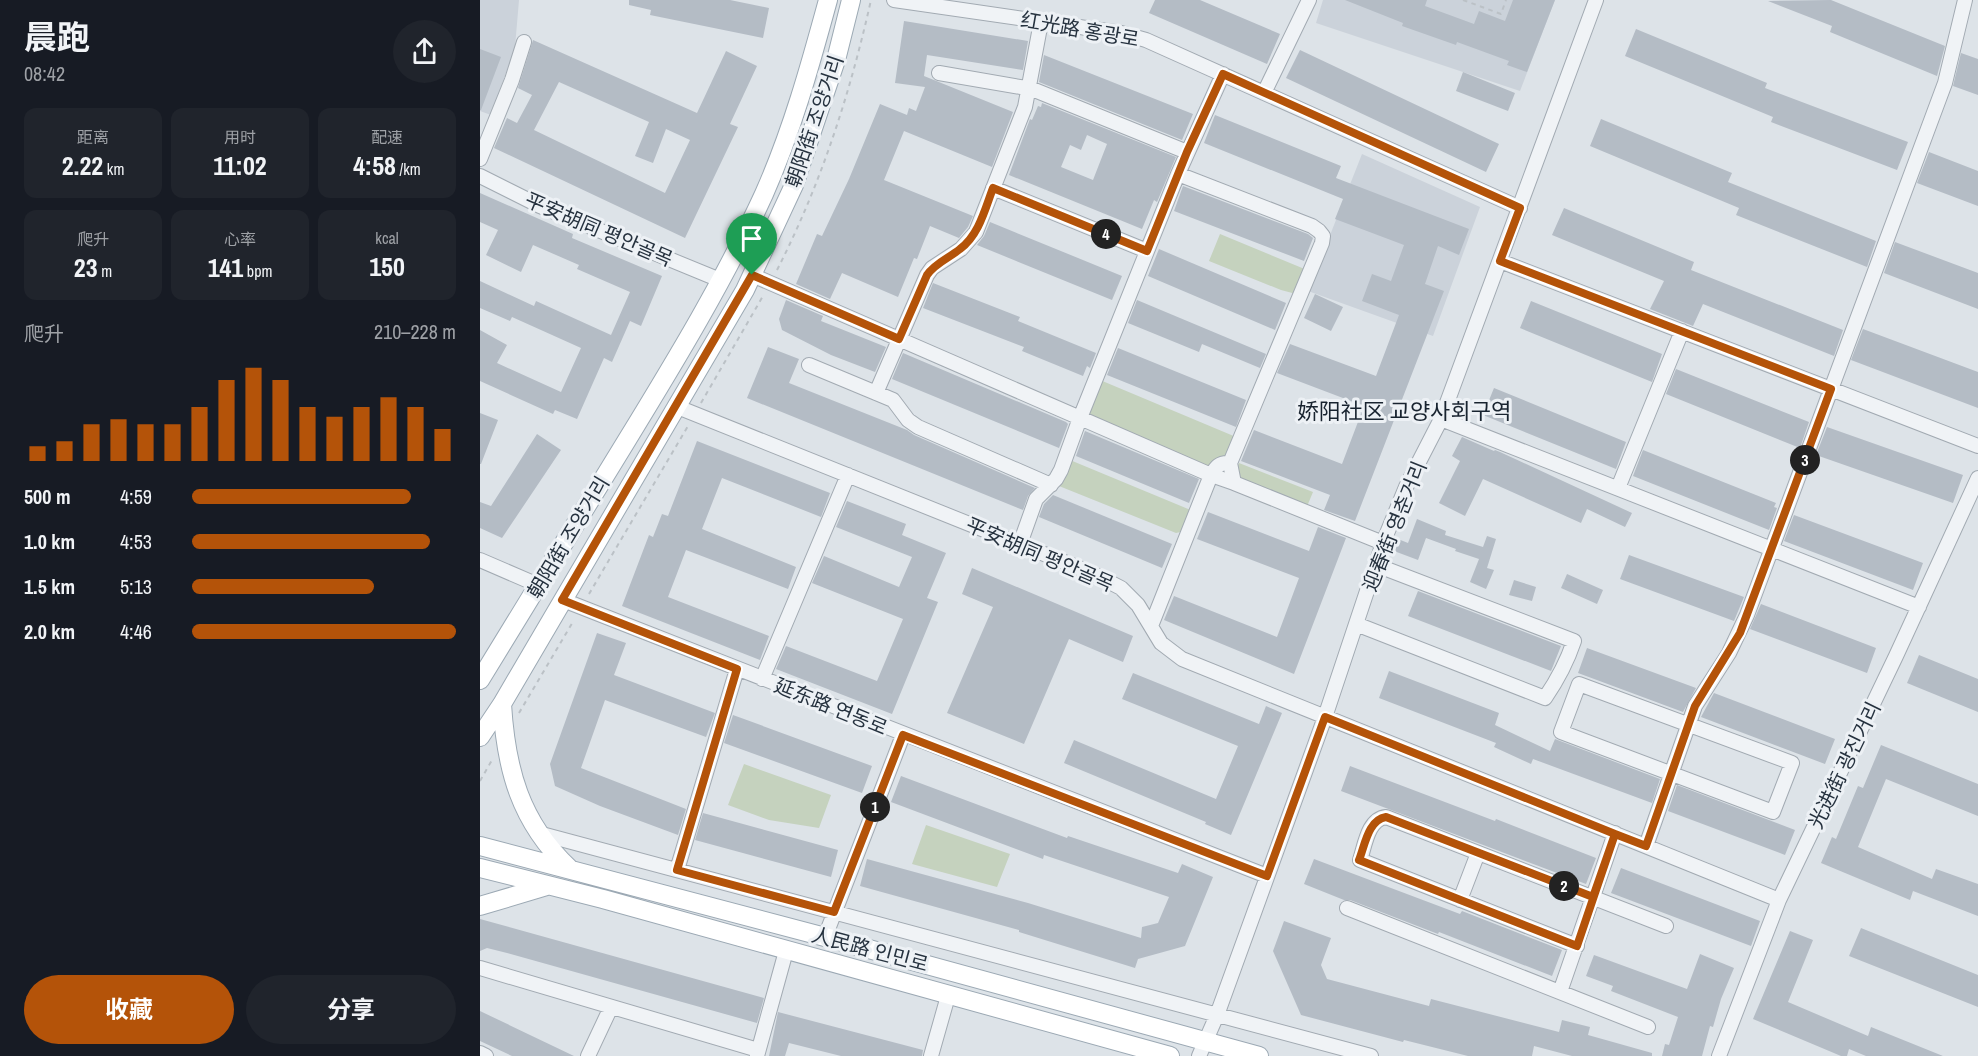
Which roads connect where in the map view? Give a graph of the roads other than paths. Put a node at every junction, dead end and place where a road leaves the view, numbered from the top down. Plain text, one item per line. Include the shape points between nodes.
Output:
1 (828, 0) edge
2 (851, 0) edge
3 (894, 0) edge
4 (1310, 0) edge
5 (1596, 0) edge
6 (1965, 0) edge
7 (1041, 21) junction
8 (524, 42) dead end
9 (939, 74) dead end
10 (1223, 74) junction
11 (1028, 88) junction
12 (1264, 93) junction
13 (1187, 152) junction
14 (480, 159) edge
15 (1178, 174) junction
16 (480, 176) edge
17 (993, 188) junction
18 (1520, 208) junction
19 (1147, 251) junction
20 (1500, 261) junction
21 (752, 275) junction
22 (720, 280) junction
23 (1682, 331) junction
24 (899, 339) junction
25 (809, 365) dead end
26 (1831, 389) junction
27 (876, 393) junction
28 (675, 406) junction
29 (1080, 418) junction
30 (1441, 419) junction
31 (1978, 446) edge
32 (1230, 463) junction
33 (848, 475) junction
34 (1211, 475) junction
35 (1978, 478) edge
36 (1234, 483) junction
37 (1051, 485) junction
38 (1618, 488) junction
39 (1383, 543) junction
40 (1020, 544) junction
41 (1772, 548) junction
42 (480, 560) edge
43 (1376, 566) junction
44 (538, 585) junction
45 (562, 600) junction
46 (1919, 607) junction
47 (1356, 624) junction
48 (1151, 626) junction
49 (737, 669) junction
50 (762, 679) junction
51 (480, 680) edge
52 (501, 704) junction
53 (1325, 717) junction
54 (1688, 724) junction
55 (903, 735) junction
56 (480, 737) edge
57 (1670, 773) junction
58 (538, 833) junction
59 (1615, 834) junction
60 (480, 846) edge
61 (1646, 846) junction
62 (1478, 853) junction
63 (480, 868) edge
64 (570, 870) junction
65 (677, 870) junction
66 (1267, 876) junction
67 (548, 886) junction
68 (1593, 897) junction
69 (1460, 900) junction
70 (1779, 900) junction
71 (480, 906) edge
72 (1347, 908) dead end
73 (834, 912) junction
74 (1666, 926) dead end
75 (825, 937) junction
76 (1577, 946) junction
77 (786, 951) junction
78 (480, 968) edge
79 (1560, 992) junction
80 (948, 996) junction
81 (611, 1007) junction
82 (1217, 1015) junction
83 (1648, 1027) dead end
84 (1202, 1049) edge
85 (480, 1053) edge
86 (758, 1053) edge
87 (486, 1056) edge
88 (588, 1056) edge
89 (931, 1056) edge
90 (1170, 1056) edge
91 (1258, 1056) edge
92 (1371, 1056) edge
93 (1719, 1056) edge

1 - 22 main road, 朝阳街 조양거리 via 784,145
2 - 21 main road, 朝阳街 조양거리 via 836,60 794,185
3 - 7 street, 红光路 홍광로
4 - 12 street
5 - 18 street, 迎春街 영춘거리
6 - 26 street via 1945,83
7 - 10 street, 红光路 홍광로 via 1146,40
7 - 11 street
8 - 14 street
9 - 11 street
10 - 12 street, 红光路 홍광로
10 - 13 street
11 - 13 street
11 - 17 street via 1025,107
12 - 18 street, 红光路 홍광로
13 - 15 street
15 - 19 street
15 - 32 street via 1312,226 1323,236
16 - 22 street, 平安胡同 평안골목 via 540,206
17 - 19 street
17 - 24 street via 976,232 927,275
18 - 20 street, 迎春街 영춘거리
19 - 29 street
20 - 23 street
20 - 30 street, 迎春街 영춘거리
21 - 24 street
21 - 28 main road, 朝阳街 조양거리
22 - 44 main road, 朝阳街 조양거리
23 - 26 street
23 - 38 street
24 - 27 street
24 - 29 street
25 - 27 street
26 - 31 street
26 - 41 street
27 - 37 street via 893,400 918,427
28 - 33 street, 平安胡同 평안골목
28 - 45 main road, 朝阳街 조양거리
29 - 34 street
29 - 37 street via 1061,470
30 - 38 street
30 - 39 street, 迎春街 영춘거리
32 - 34 street via 1216,466
32 - 36 street
33 - 40 street, 平安胡同 평안골목
33 - 50 street
34 - 36 street
34 - 48 street
35 - 46 street, 光进街 광진거리
36 - 39 street
37 - 40 street via 1036,499
38 - 41 street
39 - 43 street, 迎春街 영춘거리
40 - 48 street, 平安胡同 평안골목 via 1121,588
41 - 46 street
41 - 54 street via 1740,633
42 - 44 street
43 - 47 street, 迎春街 영춘거리
43 - 47 street via 1574,641 1569,657 1545,698
44 - 51 main road, 朝阳街 조양거리
45 - 49 street, 延东路 연동로
45 - 52 main road, 朝阳街 조양거리
46 - 70 street, 光进街 광진거리
47 - 53 street, 迎春街 영춘거리
48 - 53 street, 平安胡同 평안골목 via 1161,643 1182,658
49 - 50 street, 延东路 연동로
49 - 65 street
50 - 55 street, 延东路 연동로
52 - 56 main road, 朝阳街 조양거리
52 - 58 main road via 510,772
53 - 59 street, 平安胡同 평안골목
53 - 66 street, 迎春街 영춘거리
54 - 57 street
54 - 57 street via 1791,763 1773,812
54 - 57 street via 1579,684 1561,732
55 - 66 street, 延东路 연동로
55 - 73 street
57 - 61 street
58 - 64 main road
58 - 65 street
59 - 61 street, 平安胡同 평안골목
59 - 68 street
60 - 64 main road, 人民路 인민로
61 - 70 street, 平安胡同 평안골목
62 - 68 street
62 - 69 street
62 - 69 street via 1386,817 1373,824 1359,860
63 - 67 main road, 人民路 인민로
64 - 75 main road, 人民路 인민로
65 - 73 street
66 - 82 street, 迎春街 영춘거리
67 - 71 main road
67 - 77 main road, 人民路 인민로
68 - 74 street
68 - 76 street
69 - 76 street
70 - 93 street, 光进街 광진거리
72 - 79 street
73 - 75 street
73 - 82 street
75 - 84 main road, 人民路 인민로
76 - 79 street
77 - 80 main road, 人民路 인민로
77 - 86 street
78 - 81 street
79 - 83 street
80 - 89 street
80 - 90 main road, 人民路 인민로
81 - 86 street
81 - 88 street
82 - 84 street, 迎春街 영춘거리
82 - 92 street
84 - 91 main road, 人民路 인민로
85 - 87 street

